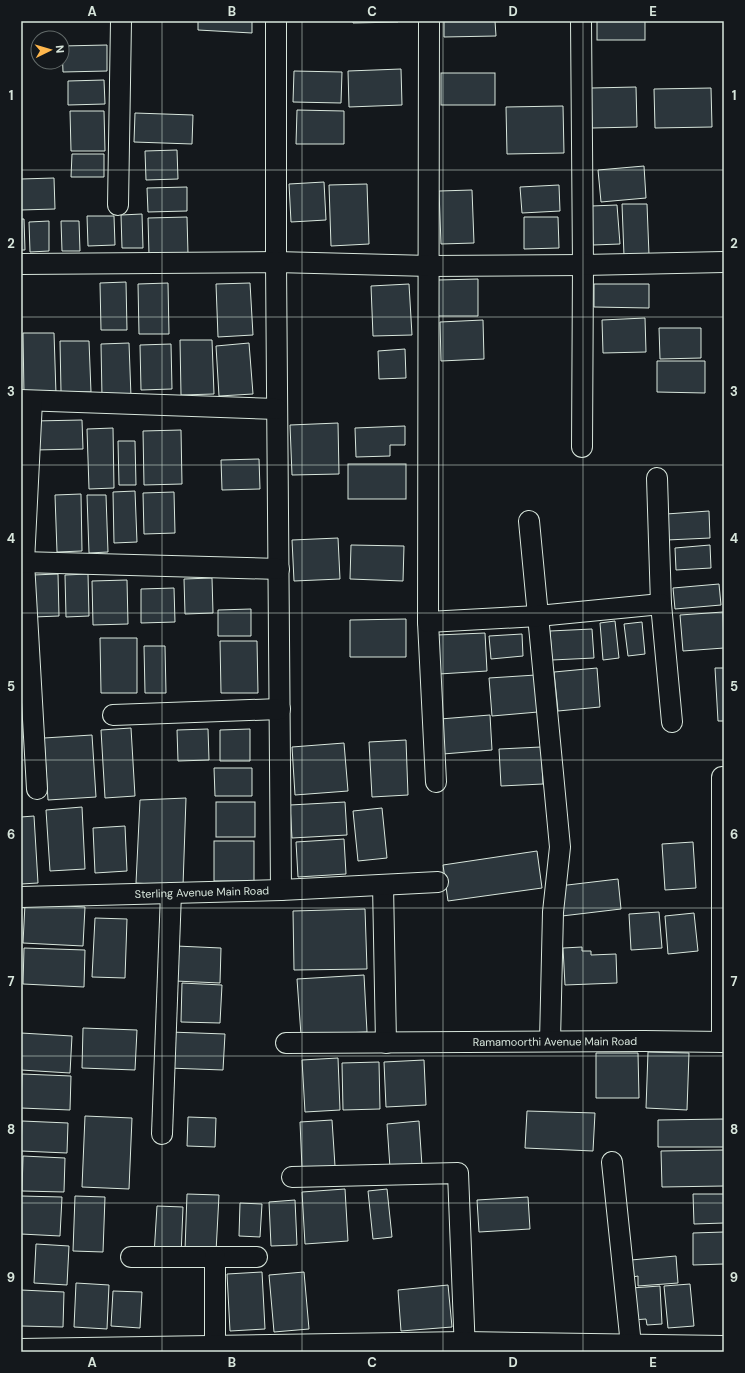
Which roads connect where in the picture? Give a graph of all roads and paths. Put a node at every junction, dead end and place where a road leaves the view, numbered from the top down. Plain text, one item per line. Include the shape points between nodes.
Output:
1 (121, 21) edge
2 (276, 21) edge
3 (429, 21) edge
4 (581, 21) edge
5 (118, 205) dead end
6 (276, 262) junction
7 (724, 262) edge
8 (21, 264) edge
9 (583, 265) junction
10 (430, 266) junction
11 (27, 400) edge
12 (278, 409) junction
13 (582, 447) dead end
14 (657, 478) dead end
15 (528, 521) dead end
16 (23, 562) edge
17 (279, 569) junction
18 (661, 604) junction
19 (538, 616) junction
20 (428, 622) junction
21 (280, 708) junction
22 (113, 715) dead end
23 (672, 722) dead end
24 (722, 776) dead end
25 (436, 782) dead end
26 (37, 789) dead end
27 (438, 882) dead end
28 (383, 885) junction
29 (281, 890) junction
30 (171, 893) junction
31 (21, 897) edge
32 (550, 1041) junction
33 (723, 1042) edge
34 (286, 1043) dead end
35 (386, 1043) junction
36 (162, 1134) dead end
37 (612, 1162) dead end
38 (292, 1177) dead end
39 (131, 1257) dead end
40 (215, 1257) junction
41 (258, 1257) dead end
42 (630, 1344) junction
43 (215, 1346) junction
44 (724, 1346) edge
45 (465, 1347) edge
46 (321, 1348) edge
47 (21, 1349) edge
48 (144, 1349) edge

1 - 5 street
2 - 6 street
3 - 10 street
4 - 9 street
6 - 8 street
6 - 10 street
6 - 12 street
7 - 9 street
9 - 10 street
9 - 13 street
10 - 20 street
11 - 12 street
11 - 16 street
12 - 17 street
14 - 18 street
15 - 19 street
16 - 17 street
16 - 26 street
17 - 21 street
18 - 19 street
18 - 23 street
19 - 20 street
19 - 32 street via 560,847 552,912
20 - 25 street
21 - 22 street
21 - 29 street
24 - 33 street
27 - 28 street, Sterling Avenue Main Road
28 - 29 street, Sterling Avenue Main Road
28 - 35 street
29 - 30 street, Sterling Avenue Main Road
30 - 31 street, Sterling Avenue Main Road
30 - 36 street
32 - 33 street, Ramamoorthi Avenue Main Road
32 - 35 street, Ramamoorthi Avenue Main Road
34 - 35 street, Ramamoorthi Avenue Main Road
37 - 42 street
38 - 45 street via 458,1173
39 - 40 street
40 - 41 street
40 - 43 street
42 - 44 street
42 - 45 street
43 - 46 street
43 - 48 street
45 - 46 street
47 - 48 street

